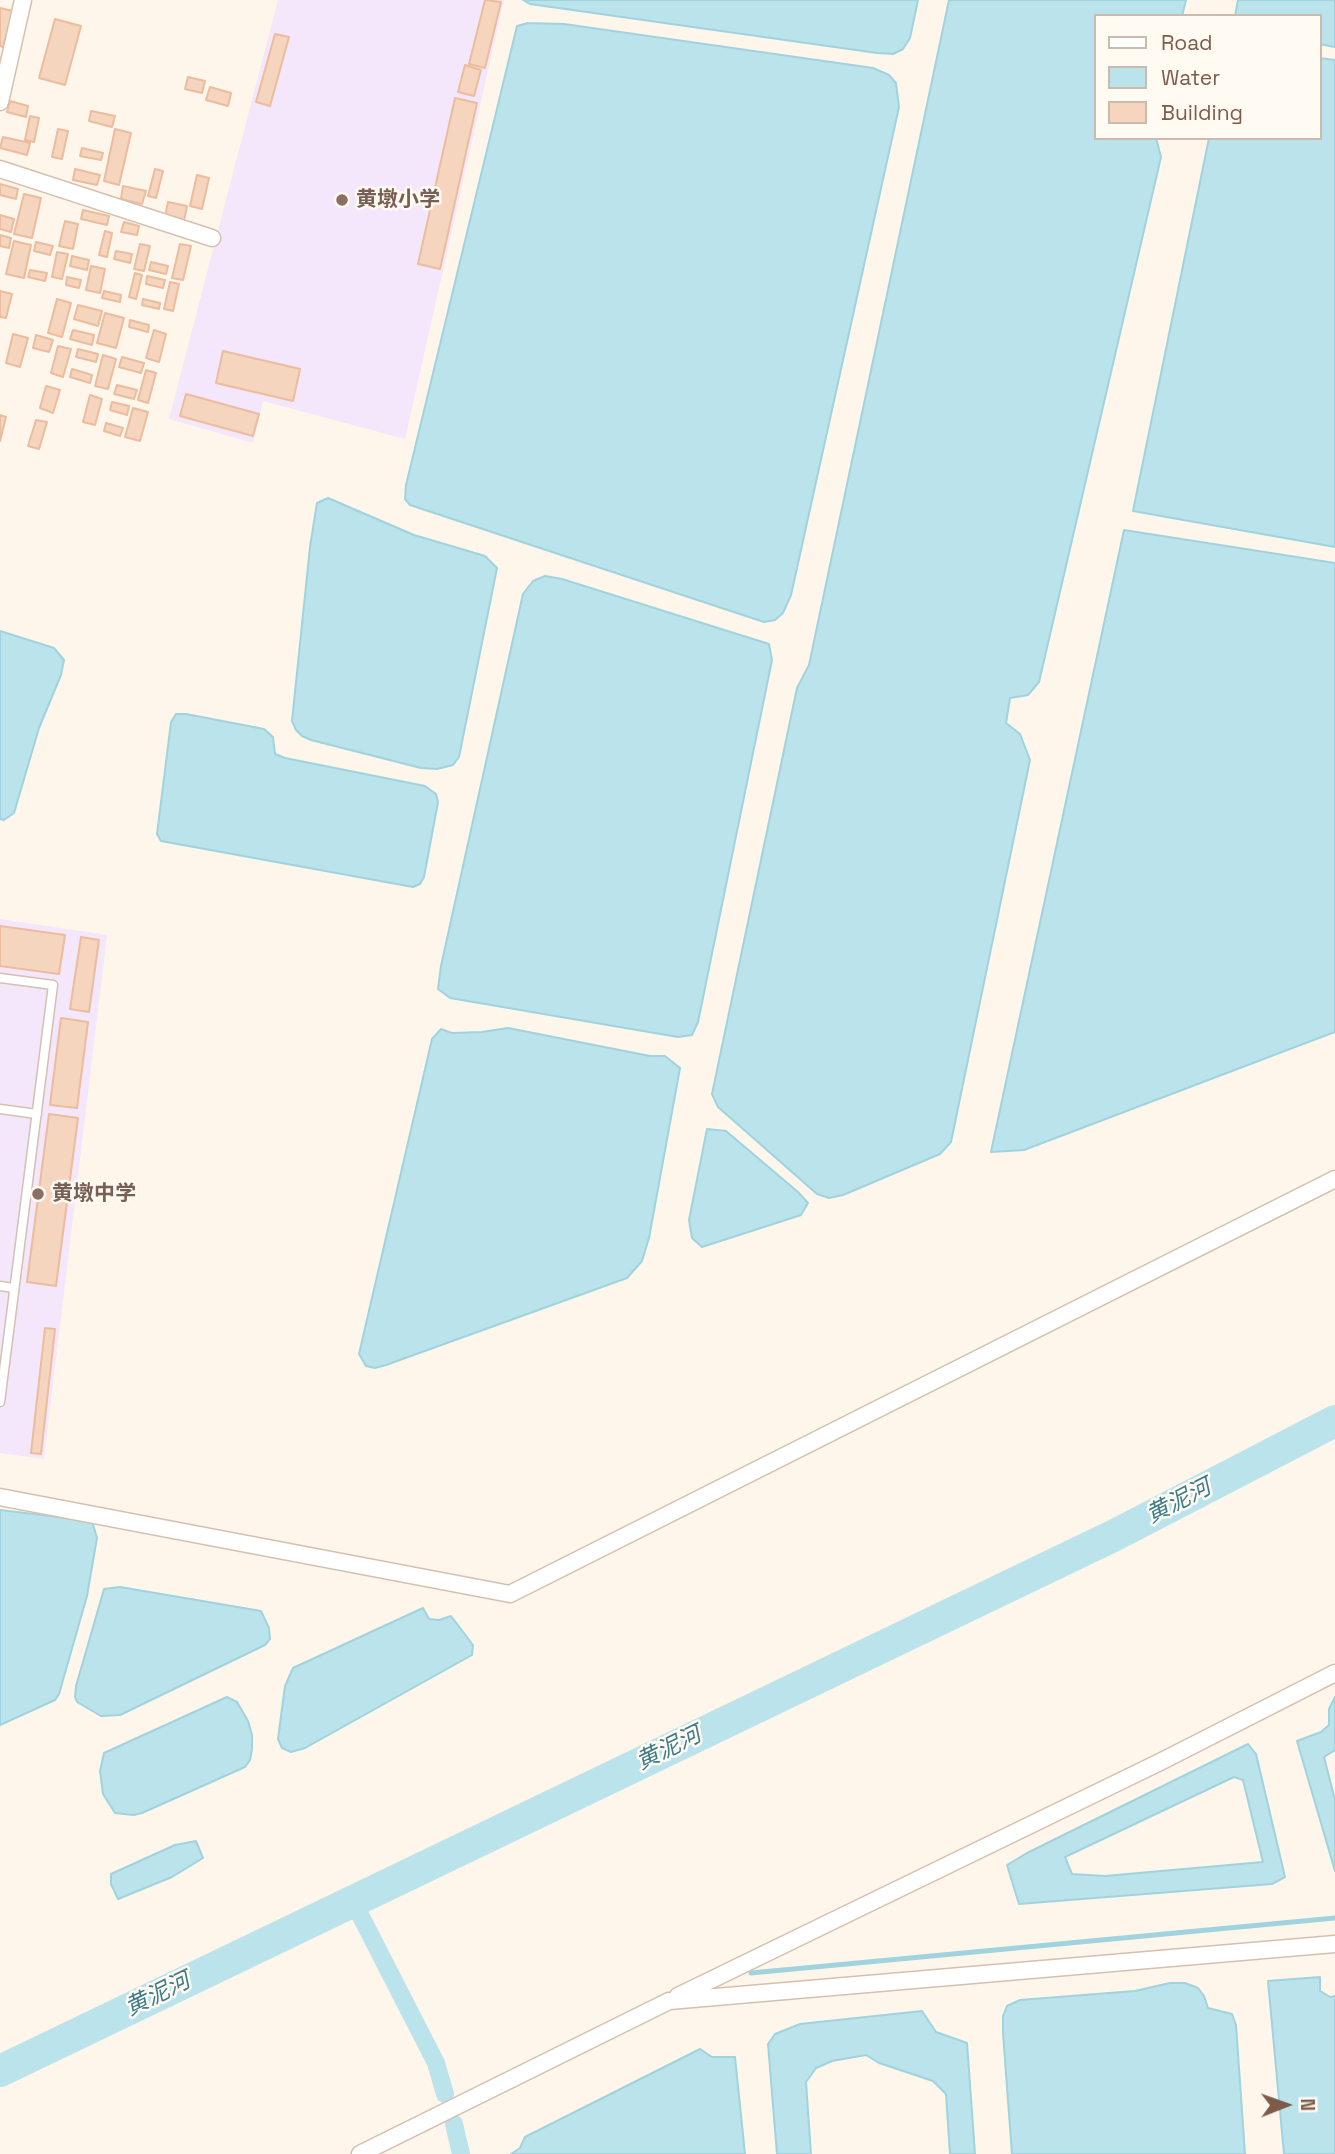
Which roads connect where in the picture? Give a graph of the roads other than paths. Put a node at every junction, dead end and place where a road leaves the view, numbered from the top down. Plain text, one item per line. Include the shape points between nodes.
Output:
1 (23, 0) edge
2 (0, 102) edge
3 (0, 169) edge
4 (212, 237) dead end
5 (1, 978) edge
6 (0, 988) edge
7 (0, 1109) edge
8 (37, 1114) junction
9 (1335, 1179) edge
10 (0, 1286) edge
11 (14, 1288) junction
12 (0, 1402) edge
13 (0, 1497) edge
14 (1335, 1673) edge
15 (1335, 1944) edge
16 (669, 2001) junction
17 (380, 2149) edge
18 (360, 2154) edge

1 - 2 street
3 - 4 street
5 - 6 lane
5 - 8 lane via 53,985
7 - 8 lane
8 - 11 lane
9 - 13 street via 510,1594
10 - 11 lane
11 - 12 lane
14 - 16 street
15 - 16 street
16 - 17 street
17 - 18 street

